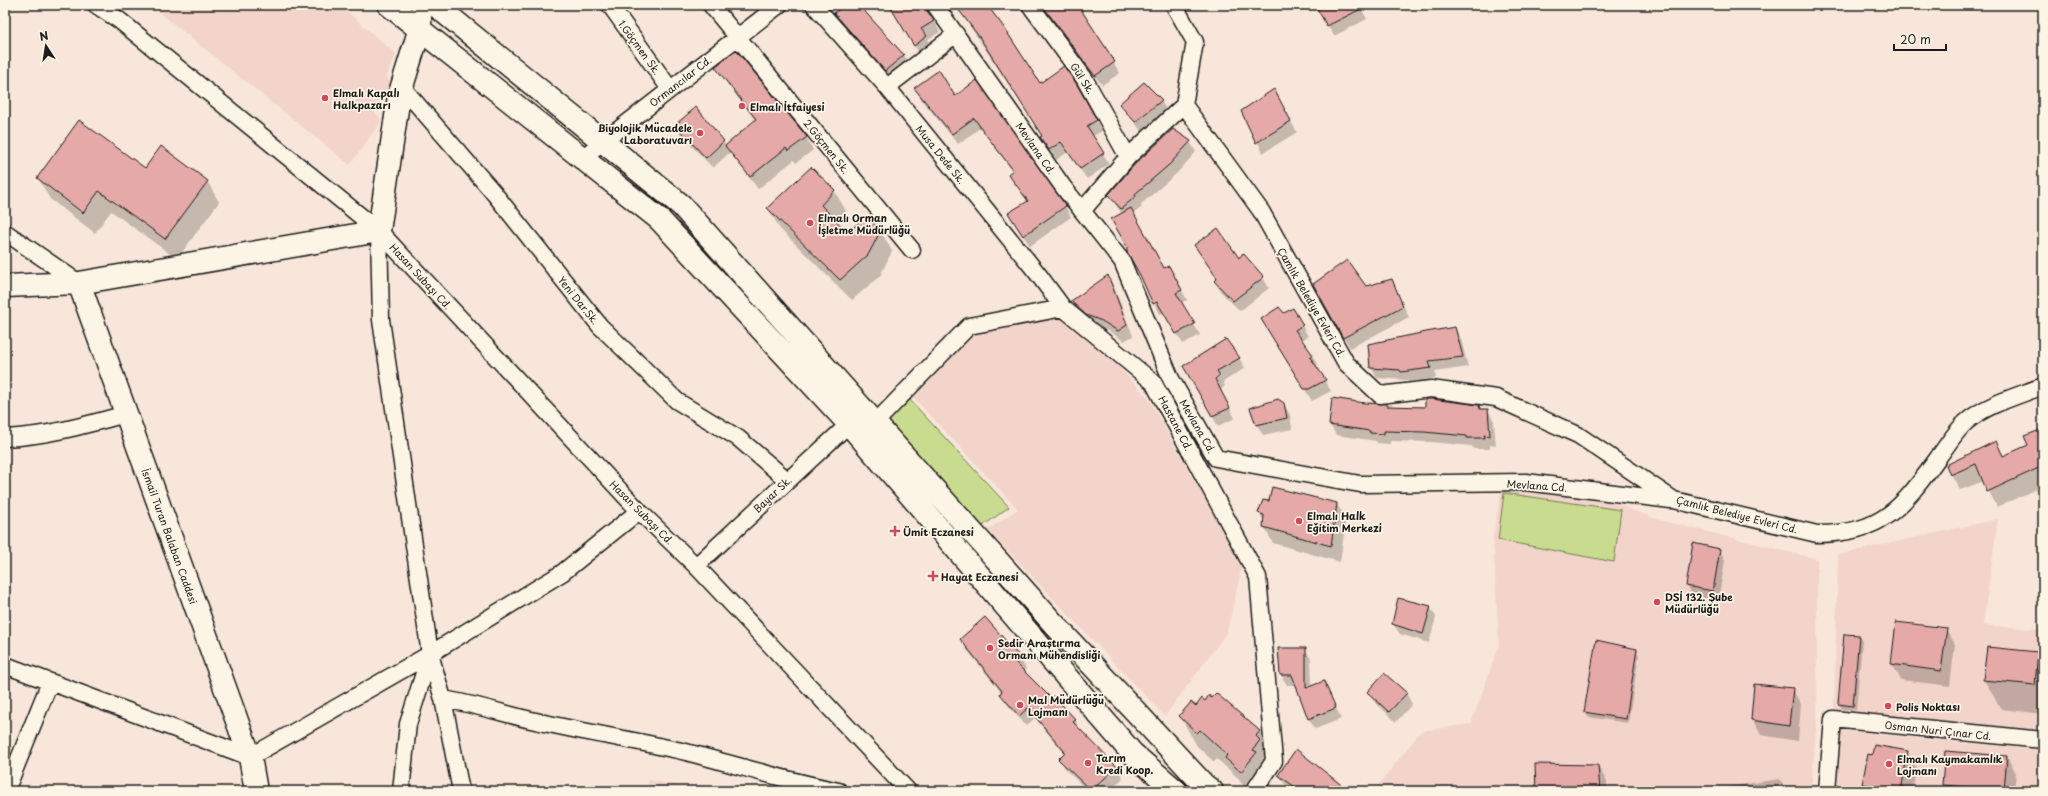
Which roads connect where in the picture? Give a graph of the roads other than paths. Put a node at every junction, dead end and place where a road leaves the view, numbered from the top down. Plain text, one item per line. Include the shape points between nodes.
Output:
1 (96, 5) edge
2 (389, 5) edge
3 (421, 5) edge
4 (435, 5) edge
5 (610, 5) edge
6 (711, 5) edge
7 (779, 5) edge
8 (935, 5) edge
9 (1030, 5) edge
10 (1174, 5) edge
11 (822, 7) edge
12 (420, 28) junction
13 (956, 34) junction
14 (738, 37) junction
15 (402, 87) junction
16 (887, 87) junction
17 (670, 89) junction
18 (1184, 105) junction
19 (603, 141) junction
20 (1128, 157) junction
21 (582, 158) junction
22 (1082, 211) junction
23 (379, 230) junction
24 (5, 232) edge
25 (912, 250) dead end
26 (79, 282) junction
27 (5, 286) edge
28 (1063, 308) junction
29 (1171, 379) junction
30 (1153, 382) junction
31 (2043, 386) edge
32 (126, 414) junction
33 (875, 423) junction
34 (849, 424) junction
35 (5, 438) edge
36 (787, 480) junction
37 (1674, 500) junction
38 (639, 511) junction
39 (696, 566) junction
40 (430, 654) junction
41 (5, 665) edge
42 (50, 682) junction
43 (443, 699) junction
44 (2043, 740) edge
45 (250, 757) junction
46 (6, 791) edge
47 (256, 791) edge
48 (401, 791) edge
49 (461, 791) edge
50 (839, 791) edge
51 (907, 791) edge
52 (1176, 791) edge
53 (1212, 791) edge
54 (1254, 791) edge
55 (1827, 791) edge

1 - 23 street, Hasan Subaşı Cd. via 119,20
2 - 12 main road
3 - 12 main road
4 - 19 main road
5 - 17 street, 1.Göçmen Sk.
6 - 14 street, 2.Göçmen Sk.
7 - 14 street, Ormancılar Cd.
8 - 13 street, Mevlana Cd.
9 - 20 street, Gül Sk. via 1084,78
10 - 18 street via 1195,42
11 - 16 street, Musa Dede Sk.
12 - 15 main road
12 - 21 main road
13 - 16 street
13 - 22 street, Mevlana Cd.
14 - 17 street, Ormancılar Cd.
14 - 25 street, 2.Göçmen Sk.
15 - 23 main road
15 - 36 street, Yeni Dar.Sk. via 493,192 600,326 677,401 738,438
16 - 28 street, Musa Dede Sk.
17 - 19 street, Ormancılar Cd.
18 - 20 street
18 - 37 street, Çamlık Belediye Evleri Cd. via 1260,212 1346,363 1380,396 1431,389 1496,398 1578,435
19 - 21 street, Ormancılar Cd.
19 - 33 main road via 681,204
20 - 22 street
21 - 34 main road via 658,219
22 - 29 street, Mevlana Cd. via 1122,261
23 - 26 main road
23 - 38 street, Hasan Subaşı Cd.
23 - 40 street via 381,320
24 - 26 street
26 - 27 main road
26 - 32 main road, İsmail Turan Balaban Caddesi
28 - 30 street, Hastane Cd.
28 - 33 street via 969,326
29 - 30 street
29 - 37 street, Mevlana Cd. via 1216,458 1360,484 1526,482
30 - 54 street, Hastane Cd. via 1258,577 1274,761
31 - 37 street, Çamlık Belediye Evleri Cd. via 1982,410 1966,422 1904,503 1885,518 1865,528 1840,534 1817,534
32 - 35 street via 69,429
32 - 45 main road, İsmail Turan Balaban Caddesi
33 - 53 main road via 1053,623
34 - 36 street, Bayar Sk.
34 - 52 main road via 1132,753
36 - 39 street, Bayar Sk.
38 - 39 street, Hasan Subaşı Cd.
38 - 40 street via 562,573
39 - 51 street, Hasan Subaşı Cd.
40 - 43 street
40 - 45 street
40 - 48 street via 408,724
41 - 42 street
42 - 45 street
42 - 46 street
43 - 49 street
43 - 50 street via 687,753 794,782
44 - 55 street, Osman Nuri Çınar Cd. via 1833,719
45 - 47 main road, İsmail Turan Balaban Caddesi

